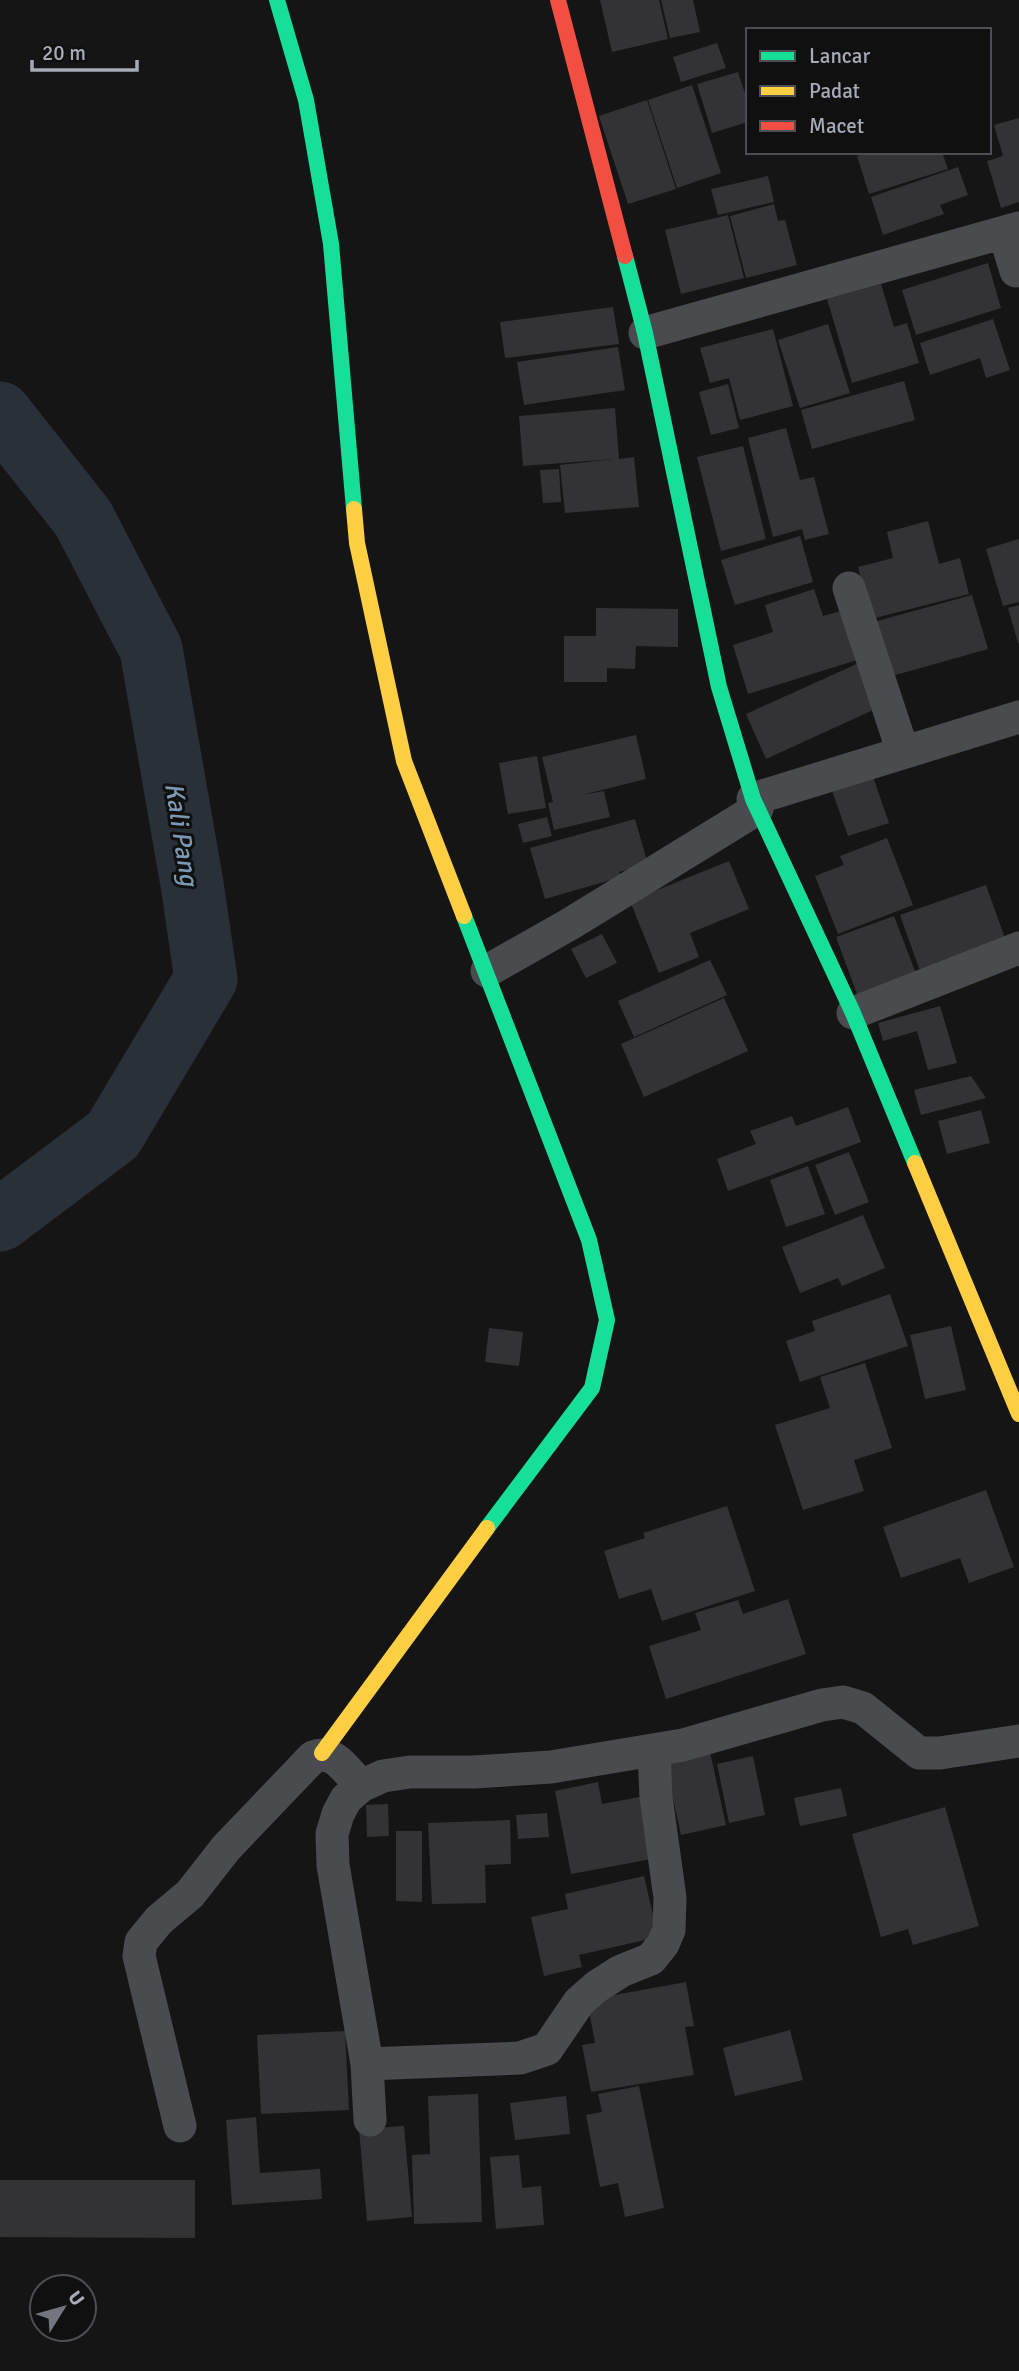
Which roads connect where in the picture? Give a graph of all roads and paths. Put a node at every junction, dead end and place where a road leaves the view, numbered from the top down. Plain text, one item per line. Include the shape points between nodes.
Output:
1 (277, 0) edge
2 (558, 0) edge
3 (1012, 230) edge
4 (1016, 271) dead end
5 (645, 333) junction
6 (849, 588) dead end
7 (1019, 717) edge
8 (903, 752) junction
9 (755, 804) junction
10 (1019, 948) edge
11 (487, 971) junction
12 (853, 1013) junction
13 (1019, 1414) edge
14 (1019, 1741) edge
15 (654, 1750) junction
16 (322, 1753) junction
17 (361, 1786) junction
18 (366, 2064) junction
19 (370, 2120) dead end
20 (180, 2126) dead end

1 - 11 street via 306,100 331,244 357,542 404,761
2 - 5 street
3 - 4 street
3 - 5 street
5 - 9 street via 719,687
6 - 8 street
7 - 8 street
8 - 9 street
9 - 11 street via 570,924
9 - 12 street
10 - 12 street
11 - 16 street via 589,1240 607,1320 592,1388
12 - 13 street
14 - 15 street via 919,1753 863,1708 843,1702
15 - 17 street via 551,1767 410,1772 383,1776
15 - 18 street via 670,1898 669,1930 652,1959 596,1987 570,2015 554,2042 537,2054
16 - 17 street via 340,1762
16 - 20 street via 291,1779 190,1894 141,1942 139,1956
17 - 18 street via 346,1799 332,1834 333,1865
18 - 19 street

